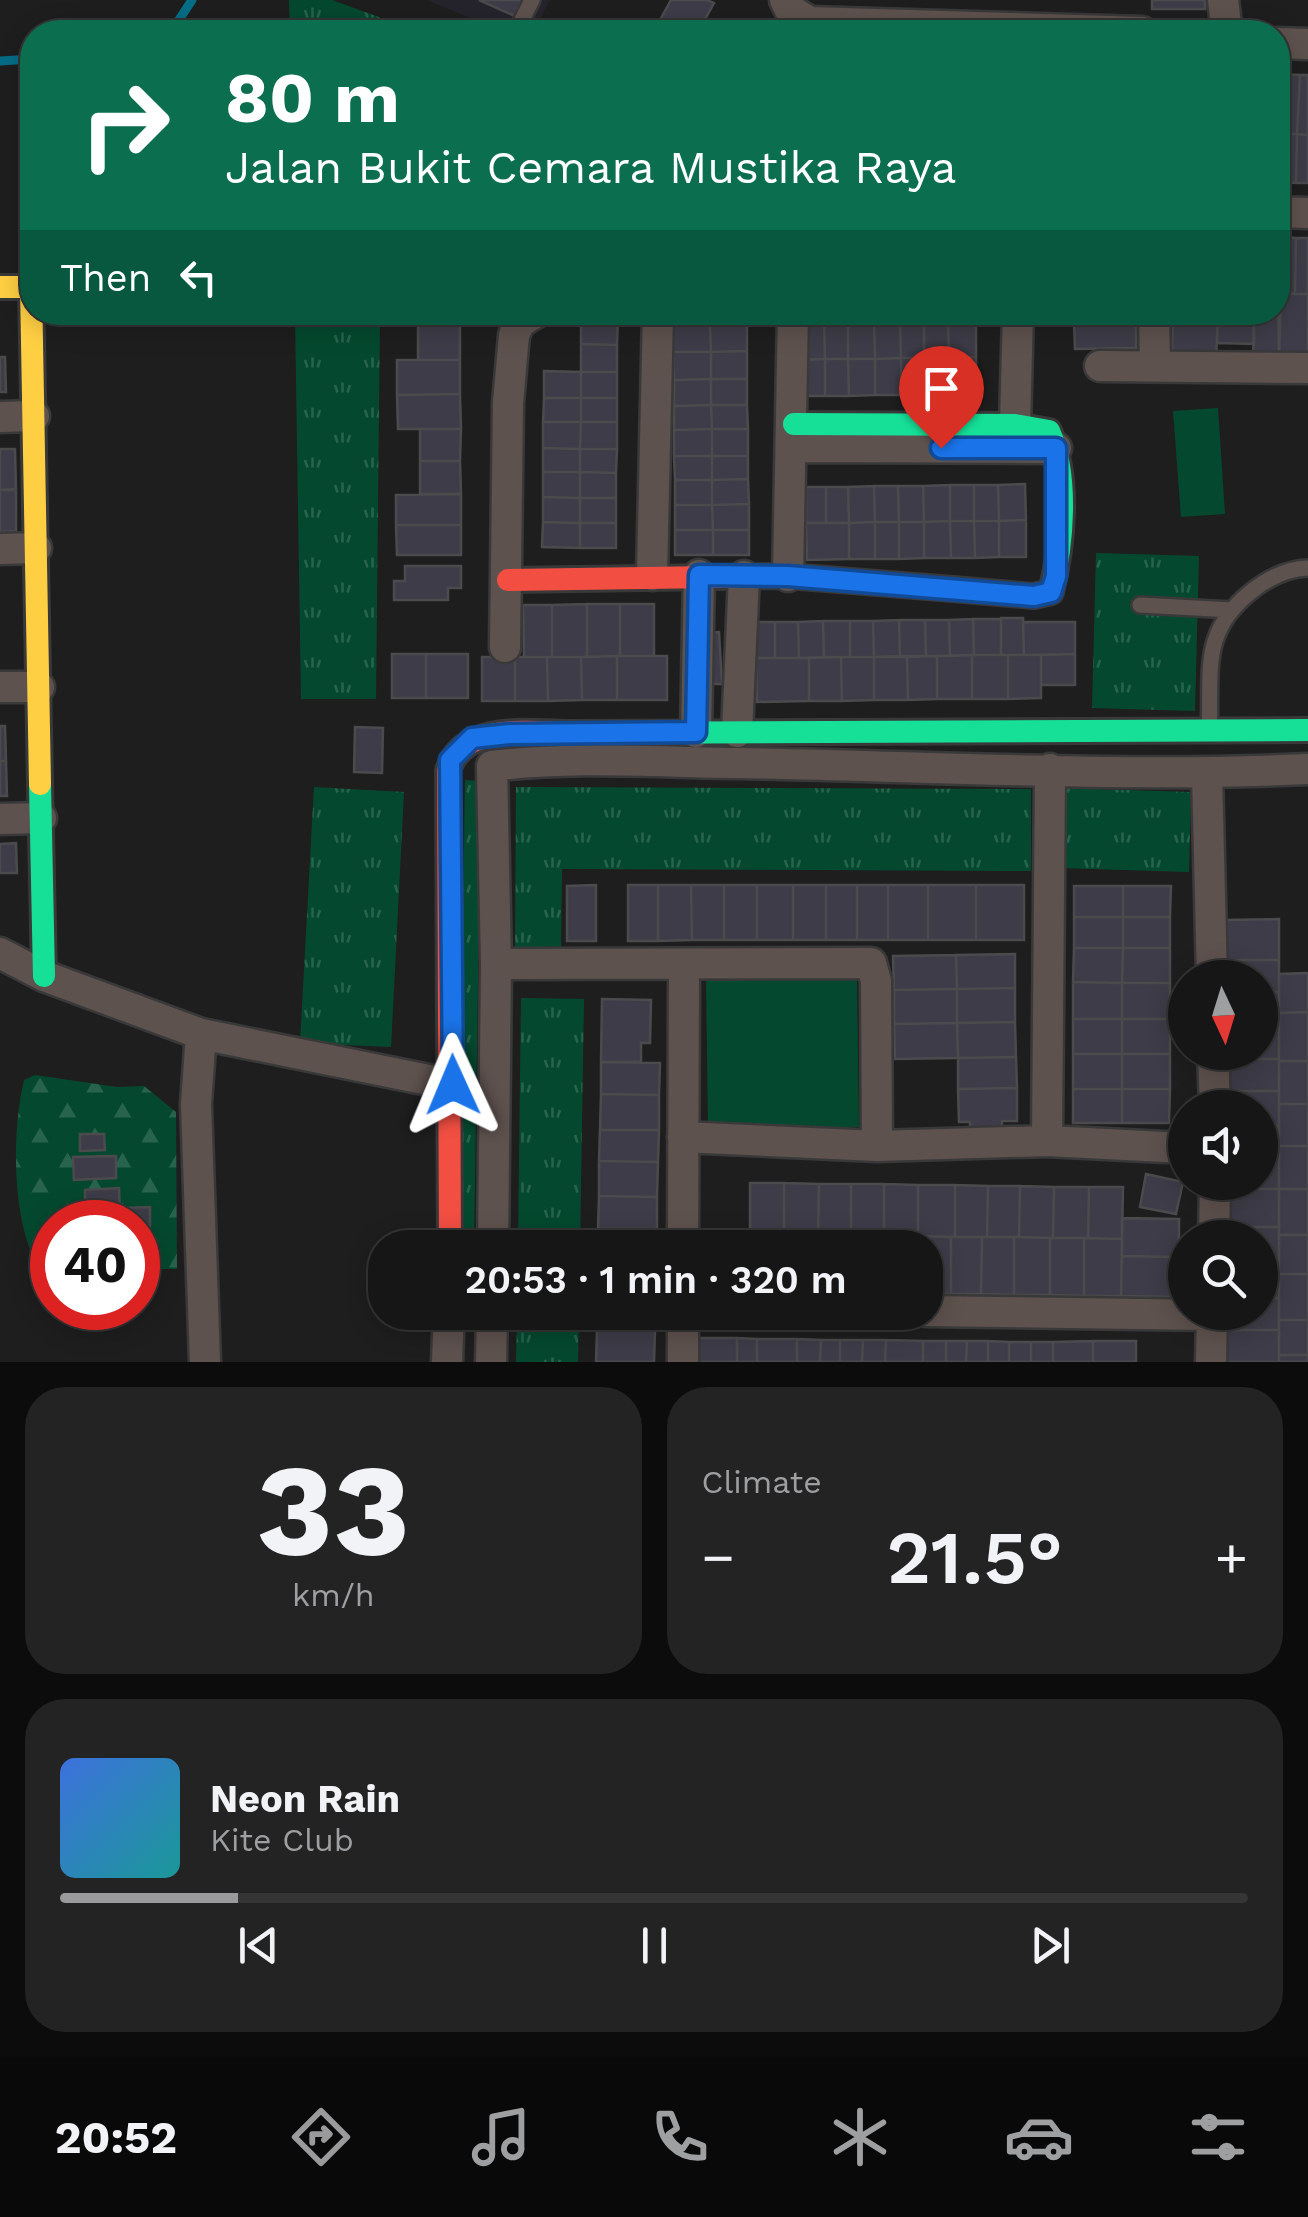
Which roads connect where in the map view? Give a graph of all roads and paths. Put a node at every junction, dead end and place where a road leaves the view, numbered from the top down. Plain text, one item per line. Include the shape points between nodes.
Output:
1 (785, 0) edge
2 (807, 20) edge
3 (32, 325) edge
4 (519, 325) edge
5 (658, 325) edge
6 (793, 325) edge
7 (1018, 325) edge
8 (1154, 325) edge
9 (1100, 366) dead end
10 (1155, 366) junction
11 (1308, 368) edge
12 (34, 416) junction
13 (0, 417) edge
14 (1015, 425) junction
15 (793, 436) junction
16 (1056, 448) junction
17 (0, 548) edge
18 (36, 548) junction
19 (1308, 568) edge
20 (652, 575) junction
21 (699, 575) junction
22 (744, 576) junction
23 (788, 576) junction
24 (508, 580) junction
25 (1140, 605) dead end
26 (1232, 610) junction
27 (505, 648) dead end
28 (38, 686) junction
29 (0, 687) edge
30 (1308, 730) edge
31 (1208, 731) junction
32 (696, 732) junction
33 (736, 732) junction
34 (848, 732) junction
35 (472, 738) junction
36 (849, 765) junction
37 (492, 766) junction
38 (1308, 768) edge
39 (1050, 769) junction
40 (1207, 774) junction
41 (41, 818) junction
42 (0, 819) edge
43 (0, 953) edge
44 (1212, 960) edge
45 (496, 964) junction
46 (684, 966) junction
47 (44, 976) junction
48 (201, 1034) junction
49 (453, 1085) junction
50 (683, 1137) junction
51 (1047, 1141) junction
52 (878, 1146) junction
53 (1168, 1147) edge
54 (450, 1230) edge
55 (493, 1230) edge
56 (683, 1230) edge
57 (943, 1311) edge
58 (1168, 1314) edge
59 (448, 1330) edge
60 (492, 1330) edge
61 (683, 1330) edge
62 (1212, 1330) edge
63 (205, 1362) edge
64 (448, 1362) edge
65 (492, 1362) edge
66 (682, 1362) edge
67 (1212, 1362) edge

1 - 2 street
3 - 12 street
4 - 24 street via 508,403
5 - 20 street
6 - 15 street
7 - 14 street
8 - 10 street
9 - 10 street
10 - 11 street
12 - 13 street
12 - 18 street
14 - 15 street
14 - 16 street via 1049,431
15 - 16 street
15 - 23 street
16 - 23 street via 1051,592 1034,596
17 - 18 street
18 - 28 street
19 - 26 lane via 1268,580
20 - 21 street
20 - 24 street
21 - 22 street
21 - 32 street
22 - 23 street
22 - 33 street
24 - 27 street
25 - 26 lane
26 - 31 lane via 1215,642
28 - 29 street
28 - 41 street
30 - 31 street
31 - 34 street
32 - 33 street
32 - 35 street
33 - 34 street
34 - 36 street
35 - 37 street
35 - 49 street via 448,771
36 - 37 street
36 - 39 street
37 - 45 street
38 - 40 street
39 - 40 street
39 - 51 street
40 - 44 street
41 - 42 street
41 - 47 street
43 - 47 street
45 - 46 street
45 - 55 street
46 - 50 street
46 - 52 street via 871,963
47 - 48 street
48 - 49 street
48 - 63 street via 196,1104
49 - 54 street
50 - 52 street
50 - 56 street
51 - 52 street
51 - 53 street
57 - 58 street
59 - 64 street
60 - 65 street
61 - 66 street
62 - 67 street

